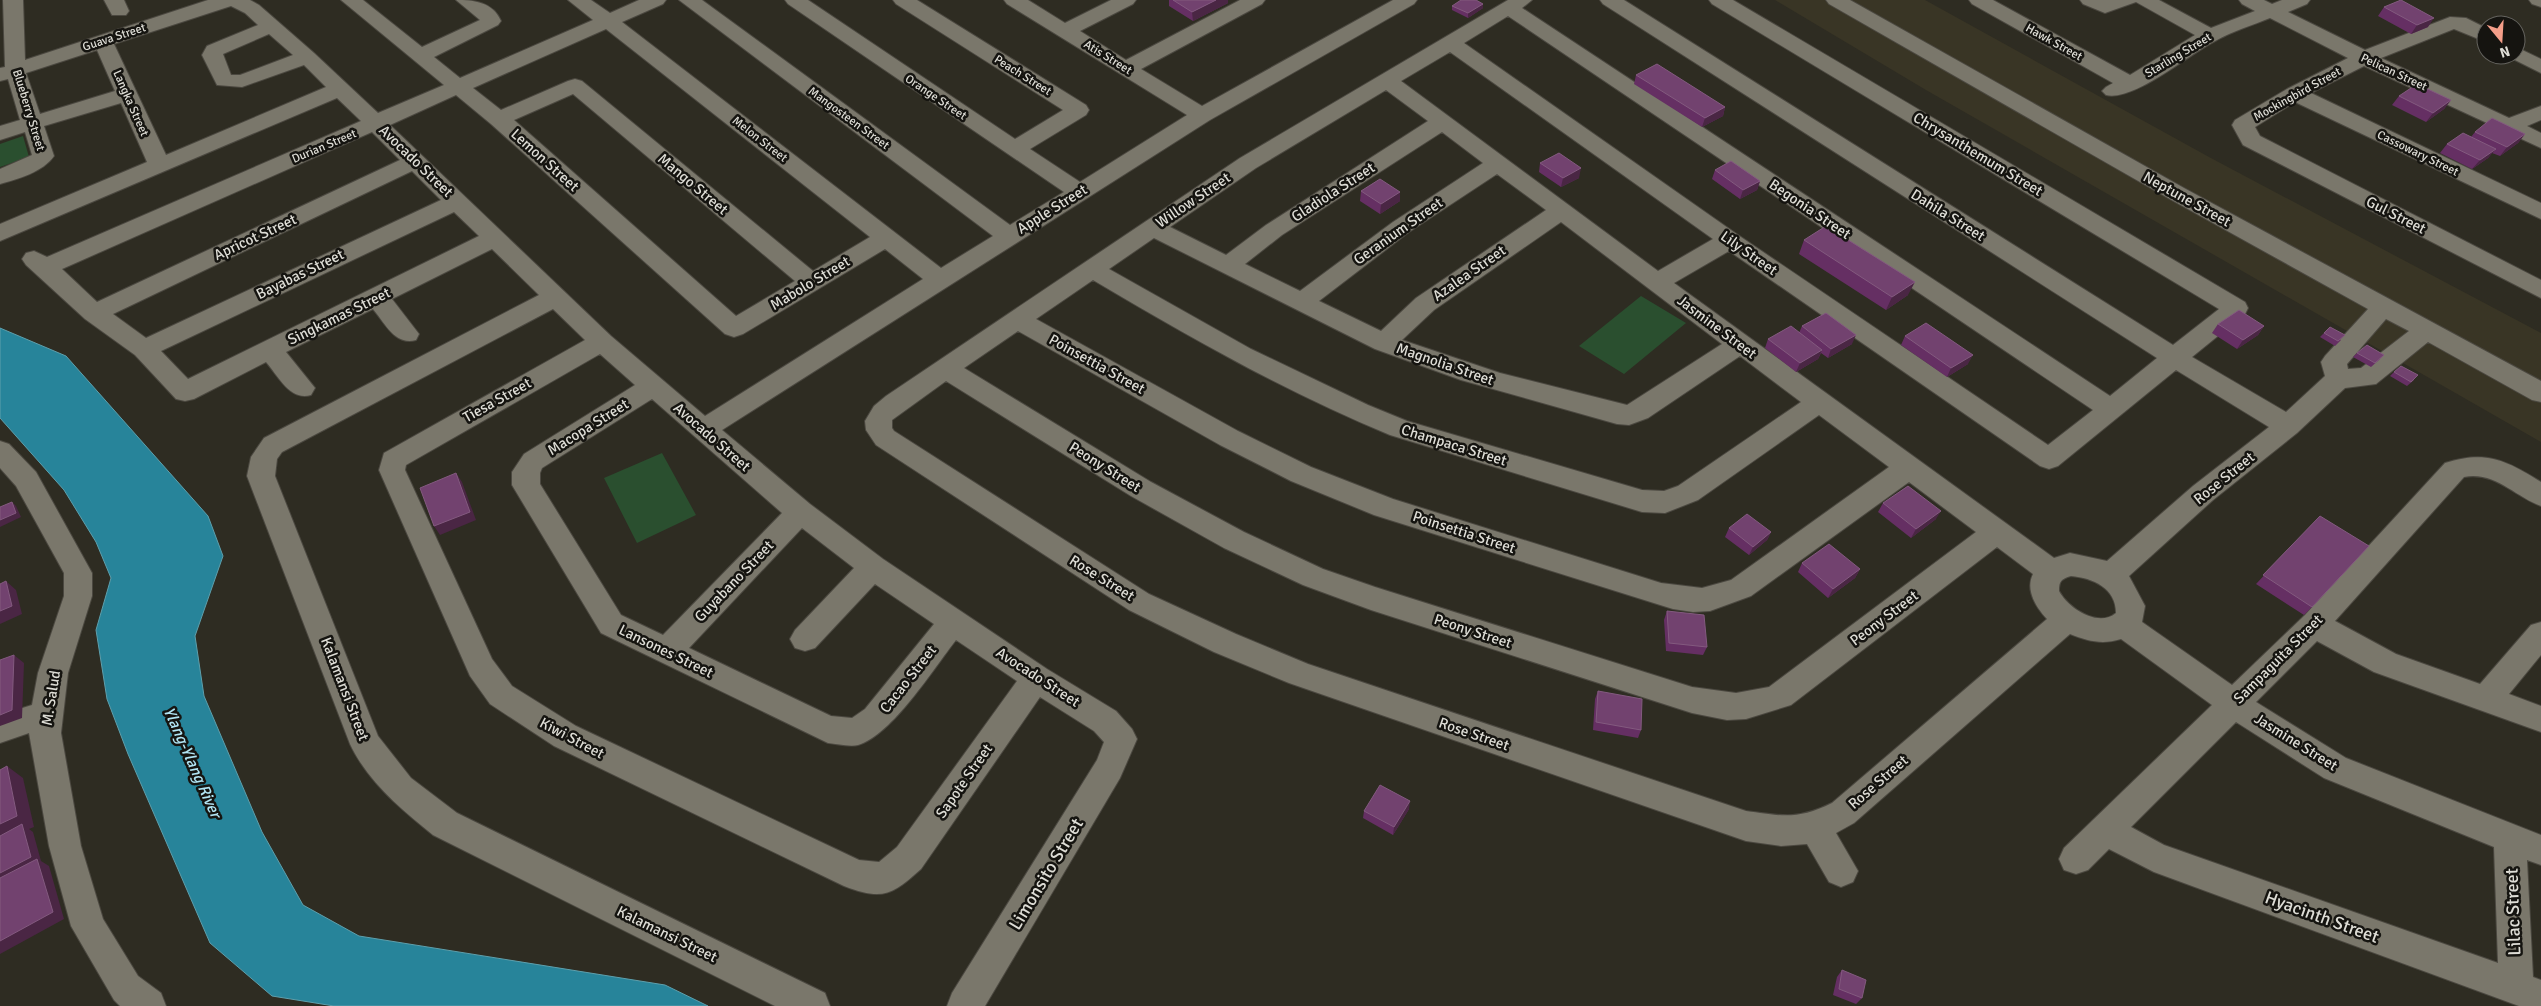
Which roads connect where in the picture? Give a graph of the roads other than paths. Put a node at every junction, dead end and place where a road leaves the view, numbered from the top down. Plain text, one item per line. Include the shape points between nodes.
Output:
1 (12, 0) edge
2 (228, 0) edge
3 (235, 0) edge
4 (351, 0) edge
5 (466, 0) edge
6 (578, 0) edge
7 (656, 0) edge
8 (689, 0) edge
9 (795, 0) edge
10 (903, 0) edge
11 (1014, 0) edge
12 (1126, 0) edge
13 (1255, 0) edge
14 (1407, 0) edge
15 (1610, 0) edge
16 (1719, 0) edge
17 (1836, 0) edge
18 (1979, 0) edge
19 (2090, 0) edge
20 (2127, 0) edge
21 (2144, 0) edge
22 (2249, 0) edge
23 (2300, 0) edge
24 (0, 3) edge
25 (1515, 4) edge
26 (2270, 11) junction
27 (608, 21) junction
28 (272, 26) junction
29 (1065, 31) junction
30 (2476, 31) edge
31 (2210, 35) junction
32 (104, 41) junction
33 (1451, 43) junction
34 (421, 55) junction
35 (306, 57) junction
36 (2364, 58) junction
37 (2526, 59) edge
38 (1126, 68) junction
39 (2541, 68) edge
40 (7, 72) edge
41 (1387, 80) junction
42 (459, 86) junction
43 (2121, 88) joint
44 (340, 89) junction
45 (2294, 93) junction
46 (127, 94) junction
47 (2541, 112) edge
48 (1202, 115) junction
49 (500, 119) junction
50 (1442, 122) junction
51 (377, 123) junction
52 (31, 124) junction
53 (2508, 126) junction
54 (0, 133) edge
55 (2251, 140) joint
56 (2541, 142) edge
57 (1014, 149) junction
58 (416, 162) junction
59 (1498, 163) junction
60 (160, 166) junction
61 (0, 177) edge
62 (1079, 192) junction
63 (457, 201) junction
64 (1561, 211) junction
65 (2541, 212) edge
66 (1152, 228) junction
67 (0, 233) edge
68 (1009, 236) junction
69 (886, 238) junction
70 (493, 239) junction
71 (1730, 240) junction
72 (1227, 266) junction
73 (1092, 269) junction
74 (940, 280) junction
75 (812, 282) junction
76 (1657, 282) junction
77 (2541, 290) edge
78 (555, 296) junction
79 (377, 297) junction
80 (1300, 303) junction
81 (2384, 306) junction
82 (94, 313) junction
83 (1017, 320) junction
84 (734, 328) joint
85 (2427, 330) junction
86 (2361, 333) junction
87 (408, 334) dead end
88 (602, 342) junction
89 (1384, 343) junction
90 (1740, 344) junction
91 (144, 349) junction
92 (270, 350) junction
93 (2398, 353) junction
94 (2175, 358) junction
95 (946, 369) junction
96 (2338, 379) junction
97 (653, 386) junction
98 (302, 388) dead end
99 (185, 392) joint
100 (2541, 392) edge
101 (1819, 402) junction
102 (2111, 409) junction
103 (878, 421) joint
104 (2288, 426) junction
105 (704, 429) junction
106 (0, 451) edge
107 (393, 460) joint
108 (1908, 468) junction
109 (526, 472) joint
110 (2541, 495) edge
111 (800, 512) junction
112 (1996, 532) junction
113 (873, 567) junction
114 (2050, 571) junction
115 (2109, 576) junction
116 (954, 620) junction
117 (2066, 620) junction
118 (2314, 624) junction
119 (2124, 625) junction
120 (2541, 634) edge
121 (805, 639) dead end
122 (667, 650) junction
123 (1036, 678) junction
124 (2486, 699) junction
125 (2233, 703) junction
126 (46, 714) junction
127 (2541, 719) edge
128 (0, 729) edge
129 (856, 732) joint
130 (1121, 739) joint
131 (1815, 828) junction
132 (2106, 830) junction
133 (2510, 838) junction
134 (2541, 850) edge
135 (2076, 859) dead end
136 (1840, 871) dead end
137 (885, 879) joint
138 (2528, 993) edge
139 (148, 1006) edge
140 (812, 1006) edge
141 (965, 1006) edge

1 - 24 street
1 - 40 street, Blueberry Street
2 - 32 street, Guava Street
3 - 28 street, Avocado Street
4 - 34 street, Lemon Street
5 - 34 street via 491,21
6 - 27 street, Melon Street
7 - 27 street, Durian Street
8 - 68 street, Mangosteen Street
9 - 57 street, Orange Street
10 - 57 street, Peach Street via 1078,110
11 - 29 street, Atis Street
12 - 29 street
13 - 38 street
14 - 48 street, Apple Street
15 - 94 street, Dahila Street
16 - 94 street, Chrysanthemum Street via 2236,308
17 - 81 street, Neptune Street via 2176,193
18 - 43 street, Hawk Street
19 - 20 street via 2105,7
21 - 31 street
22 - 26 street, Pelican Street
23 - 26 street, Starling Street
25 - 33 street, Willow Street
25 - 102 street, Begonia Street
26 - 31 street, Starling Street
26 - 36 street, Pelican Street
27 - 42 street, Durian Street
27 - 69 street, Melon Street
28 - 35 street, Avocado Street
28 - 35 street via 214,50 212,55 224,82 242,81
29 - 38 street, Atis Street
30 - 36 street, Mockingbird Street via 2459,22 2450,23
31 - 43 street, Starling Street
32 - 40 street, Guava Street
32 - 46 street, Langka Street
33 - 41 street, Willow Street
33 - 71 street, Lily Street
34 - 42 street, Lemon Street
35 - 44 street, Avocado Street
36 - 45 street, Mockingbird Street
36 - 53 street, Pelican Street
37 - 39 street
38 - 48 street, Atis Street
40 - 52 street, Blueberry Street
41 - 50 street, Jasmine Street
41 - 66 street, Willow Street via 1248,162
42 - 49 street, Lemon Street
42 - 51 street, Durian Street
44 - 51 street, Avocado Street
44 - 60 street
45 - 55 street, Mockingbird Street via 2244,125
45 - 65 street, Cassowary Street
46 - 52 street
46 - 60 street, Langka Street
47 - 53 street
48 - 62 street, Apple Street
49 - 75 street, Mango Street via 574,86
49 - 84 street, Lemon Street
50 - 59 street, Jasmine Street
50 - 72 street, Gladiola Street via 1274,230
51 - 58 street, Avocado Street
51 - 82 street, Durian Street via 39,263
52 - 54 street
52 - 61 street, Blueberry Street via 41,159
53 - 56 street, Pelican Street
55 - 77 street, Gul Street
57 - 62 street, Orange Street
58 - 63 street, Avocado Street
58 - 82 street, Apricot Street
59 - 64 street, Jasmine Street
59 - 80 street, Geranium Street via 1394,233
60 - 67 street
62 - 68 street, Apple Street
63 - 70 street, Avocado Street
63 - 91 street, Bayabas Street
64 - 76 street, Jasmine Street
64 - 89 street, Azalea Street via 1433,299
66 - 72 street, Magnolia Street
66 - 73 street, Willow Street
68 - 74 street, Apple Street
69 - 74 street, Melon Street
69 - 75 street, Mabolo Street
70 - 78 street, Avocado Street
70 - 79 street, Singkamas Street
71 - 76 street
71 - 102 street, Lily Street via 2049,459
72 - 80 street, Magnolia Street
73 - 83 street, Willow Street
73 - 101 street, Champaca Street via 1253,362 1366,416 1642,501 1665,502 1688,493
74 - 105 street, Apple Street
75 - 84 street, Mabolo Street
76 - 90 street, Jasmine Street
78 - 88 street, Avocado Street
78 - 140 street, Kalamansi Street via 273,445 264,457 261,476 366,744 400,788 445,824
79 - 87 street
79 - 92 street, Singkamas Street
80 - 89 street, Magnolia Street
81 - 85 street, Neptune Street
81 - 86 street
82 - 91 street, Durian Street
83 - 95 street, Willow Street
83 - 108 street, Poinsettia Street via 1301,474 1384,507 1690,602 1717,599 1741,588
85 - 93 street
85 - 100 street, Neptune Street
86 - 93 street
86 - 96 street via 2334,362
88 - 97 street, Avocado Street
88 - 107 street, Tiesa Street
89 - 90 street, Magnolia Street via 1522,390 1629,415
90 - 101 street, Jasmine Street
91 - 99 street, Durian Street
92 - 98 street
92 - 99 street, Singkamas Street
93 - 96 street via 2367,378
94 - 102 street
94 - 104 street, Dahila Street
95 - 103 street, Willow Street via 895,403
95 - 112 street, Peony Street via 1141,489 1234,540 1313,577 1692,700 1725,707 1752,707 1780,696
96 - 104 street, Rose Street
97 - 105 street, Avocado Street
97 - 109 street, Macopa Street via 533,461
101 - 108 street, Jasmine Street
103 - 131 street, Rose Street via 878,430 885,438 1081,566 1139,602 1225,643 1300,674 1746,826 1781,831
104 - 115 street, Rose Street via 2204,493
105 - 111 street, Avocado Street
106 - 126 street, M. Salud via 26,479 78,573 78,596 53,673
107 - 137 street, Kiwi Street via 392,470 481,667 501,695 583,745 856,875
108 - 112 street, Jasmine Street
109 - 122 street, Lansones Street via 526,486 611,624
110 - 118 street, Sampaguita Street via 2478,464 2455,470
111 - 113 street, Avocado Street
111 - 122 street, Guyabano Street
112 - 114 street, Jasmine Street
113 - 116 street, Avocado Street
113 - 121 street
114 - 115 street via 2070,564 2096,569
114 - 117 street via 2044,589 2047,600
115 - 119 street via 2128,596 2130,612
116 - 123 street, Avocado Street
116 - 129 street, Cacao Street via 876,719
117 - 119 street via 2091,630 2104,631
117 - 131 street, Rose Street via 1843,813
118 - 124 street via 2385,663
118 - 125 street, Sampaguita Street
119 - 125 street, Jasmine Street
120 - 124 street
122 - 129 street, Lansones Street via 828,729
123 - 130 street, Avocado Street via 1105,720
123 - 137 street, Sapote Street via 909,858
124 - 127 street
125 - 132 street, Sampaguita Street
125 - 133 street, Jasmine Street via 2335,768
126 - 128 street
126 - 139 street, M. Salud via 46,733 65,846 88,926 126,988
130 - 141 street, Limonsito Street via 1110,768
131 - 136 street
132 - 135 street, Sampaguita Street
132 - 138 street, Hyacinth Street via 2154,857
133 - 134 street, Jasmine Street
133 - 138 street, Lilac Street

